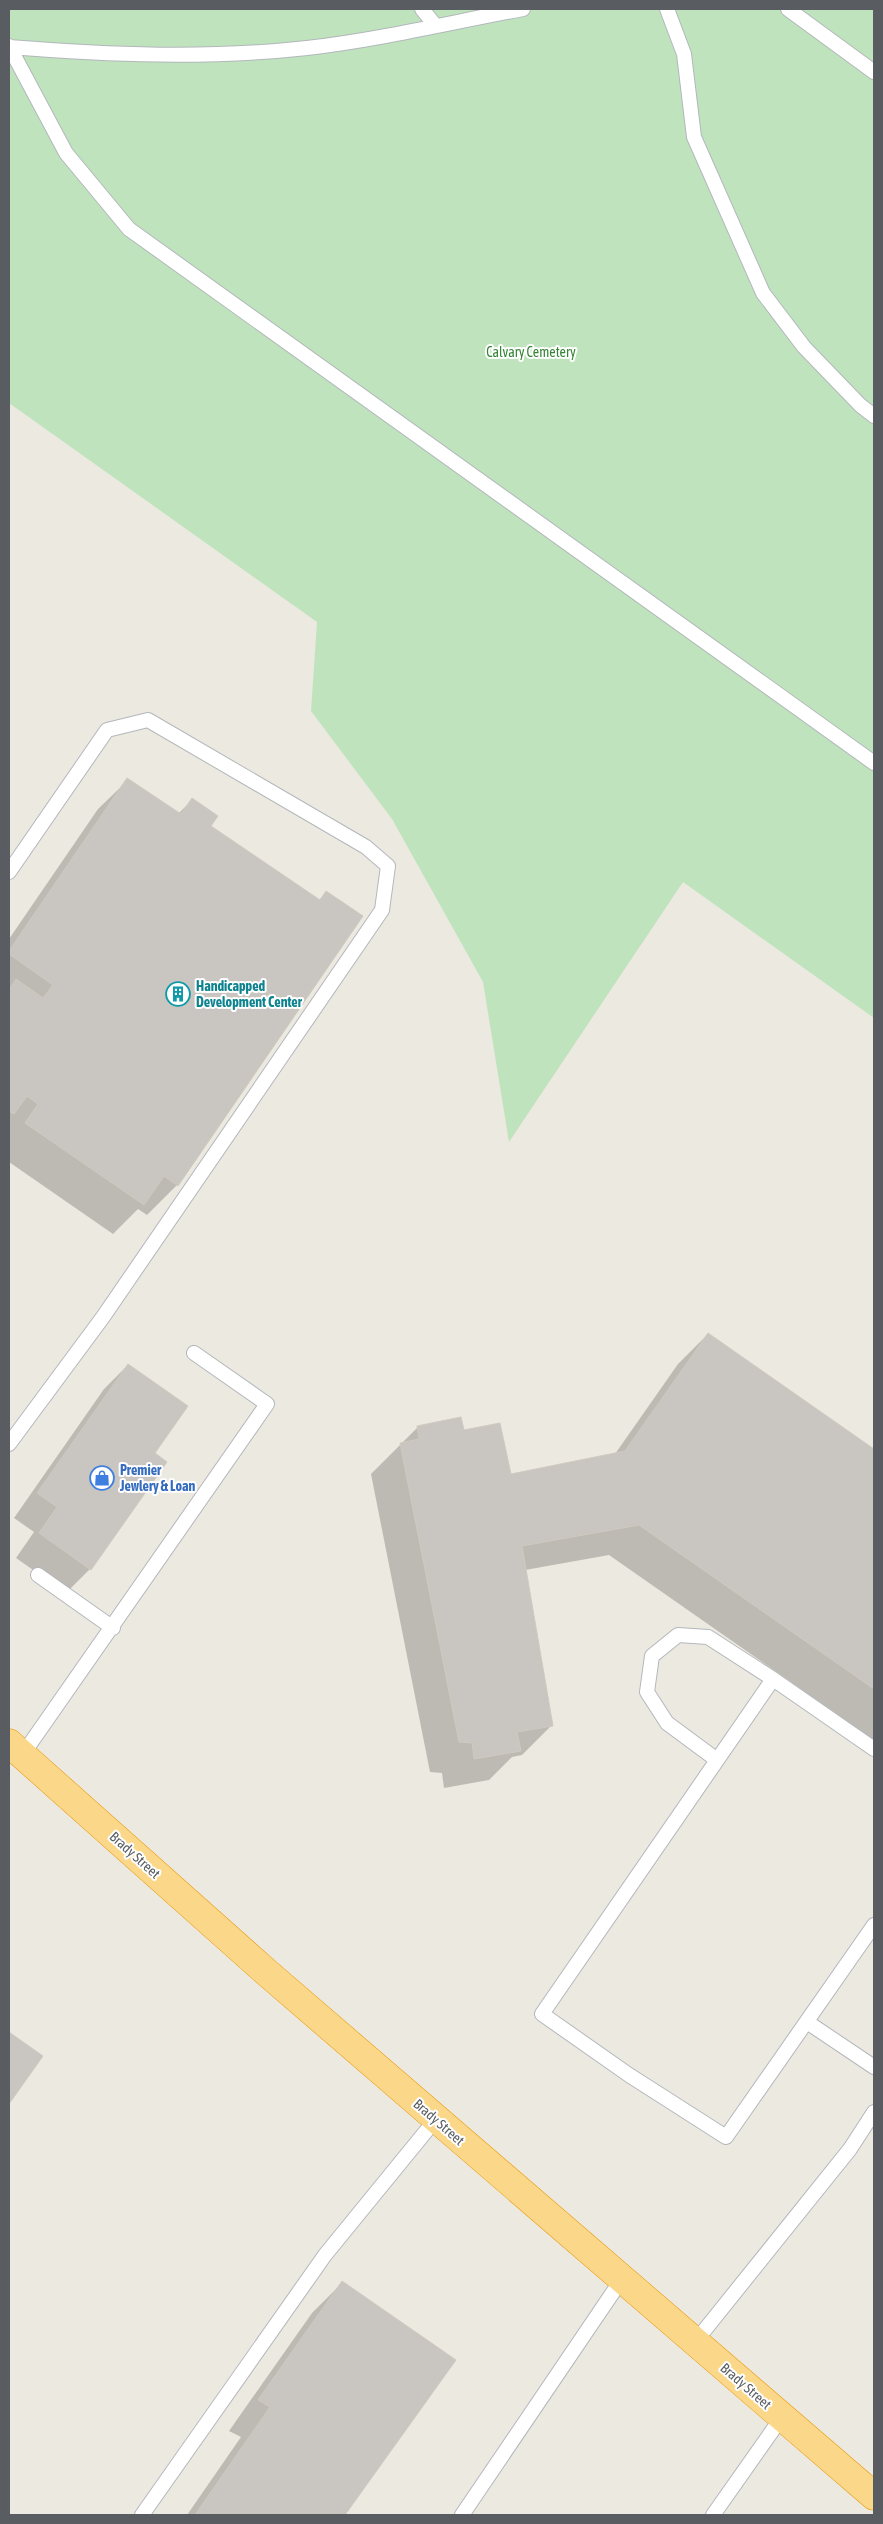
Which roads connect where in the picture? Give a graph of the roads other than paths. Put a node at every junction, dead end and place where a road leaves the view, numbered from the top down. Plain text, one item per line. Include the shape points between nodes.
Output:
1 (422, 9) edge
2 (524, 9) edge
3 (667, 9) edge
4 (788, 9) edge
5 (435, 25) junction
6 (9, 46) edge
7 (874, 72) edge
8 (874, 416) edge
9 (874, 763) edge
10 (9, 872) edge
11 (194, 1353) dead end
12 (9, 1444) edge
13 (38, 1575) dead end
14 (113, 1628) junction
15 (773, 1679) junction
16 (16, 1748) edge
17 (874, 1749) edge
18 (717, 1760) junction
19 (874, 1924) edge
20 (807, 2022) junction
21 (874, 2067) edge
22 (874, 2112) edge
23 (436, 2119) junction
24 (622, 2279) junction
25 (695, 2342) junction
26 (782, 2417) junction
27 (874, 2496) edge
28 (142, 2515) edge
29 (462, 2515) edge
30 (713, 2515) edge

1 - 5 lane
2 - 5 lane
3 - 8 lane via 684,54 694,137 763,293 804,347
4 - 7 lane
5 - 6 lane via 308,48 193,55 106,55
6 - 9 lane via 66,153 129,229
10 - 12 lane via 107,730 148,720 366,847 388,866 382,910 103,1317
11 - 14 lane via 267,1404
13 - 14 lane
14 - 16 lane
15 - 17 lane
15 - 18 lane
15 - 18 lane via 708,1637 678,1635 652,1656 647,1692 667,1723
16 - 23 highway, Brady Street via 265,1972
18 - 20 lane via 542,2014 726,2137
19 - 20 lane
20 - 21 lane
22 - 25 lane via 850,2149
23 - 24 highway, Brady Street
23 - 28 lane via 325,2255
24 - 25 highway, Brady Street
24 - 29 lane
25 - 26 highway, Brady Street
26 - 27 highway, Brady Street
26 - 30 lane

